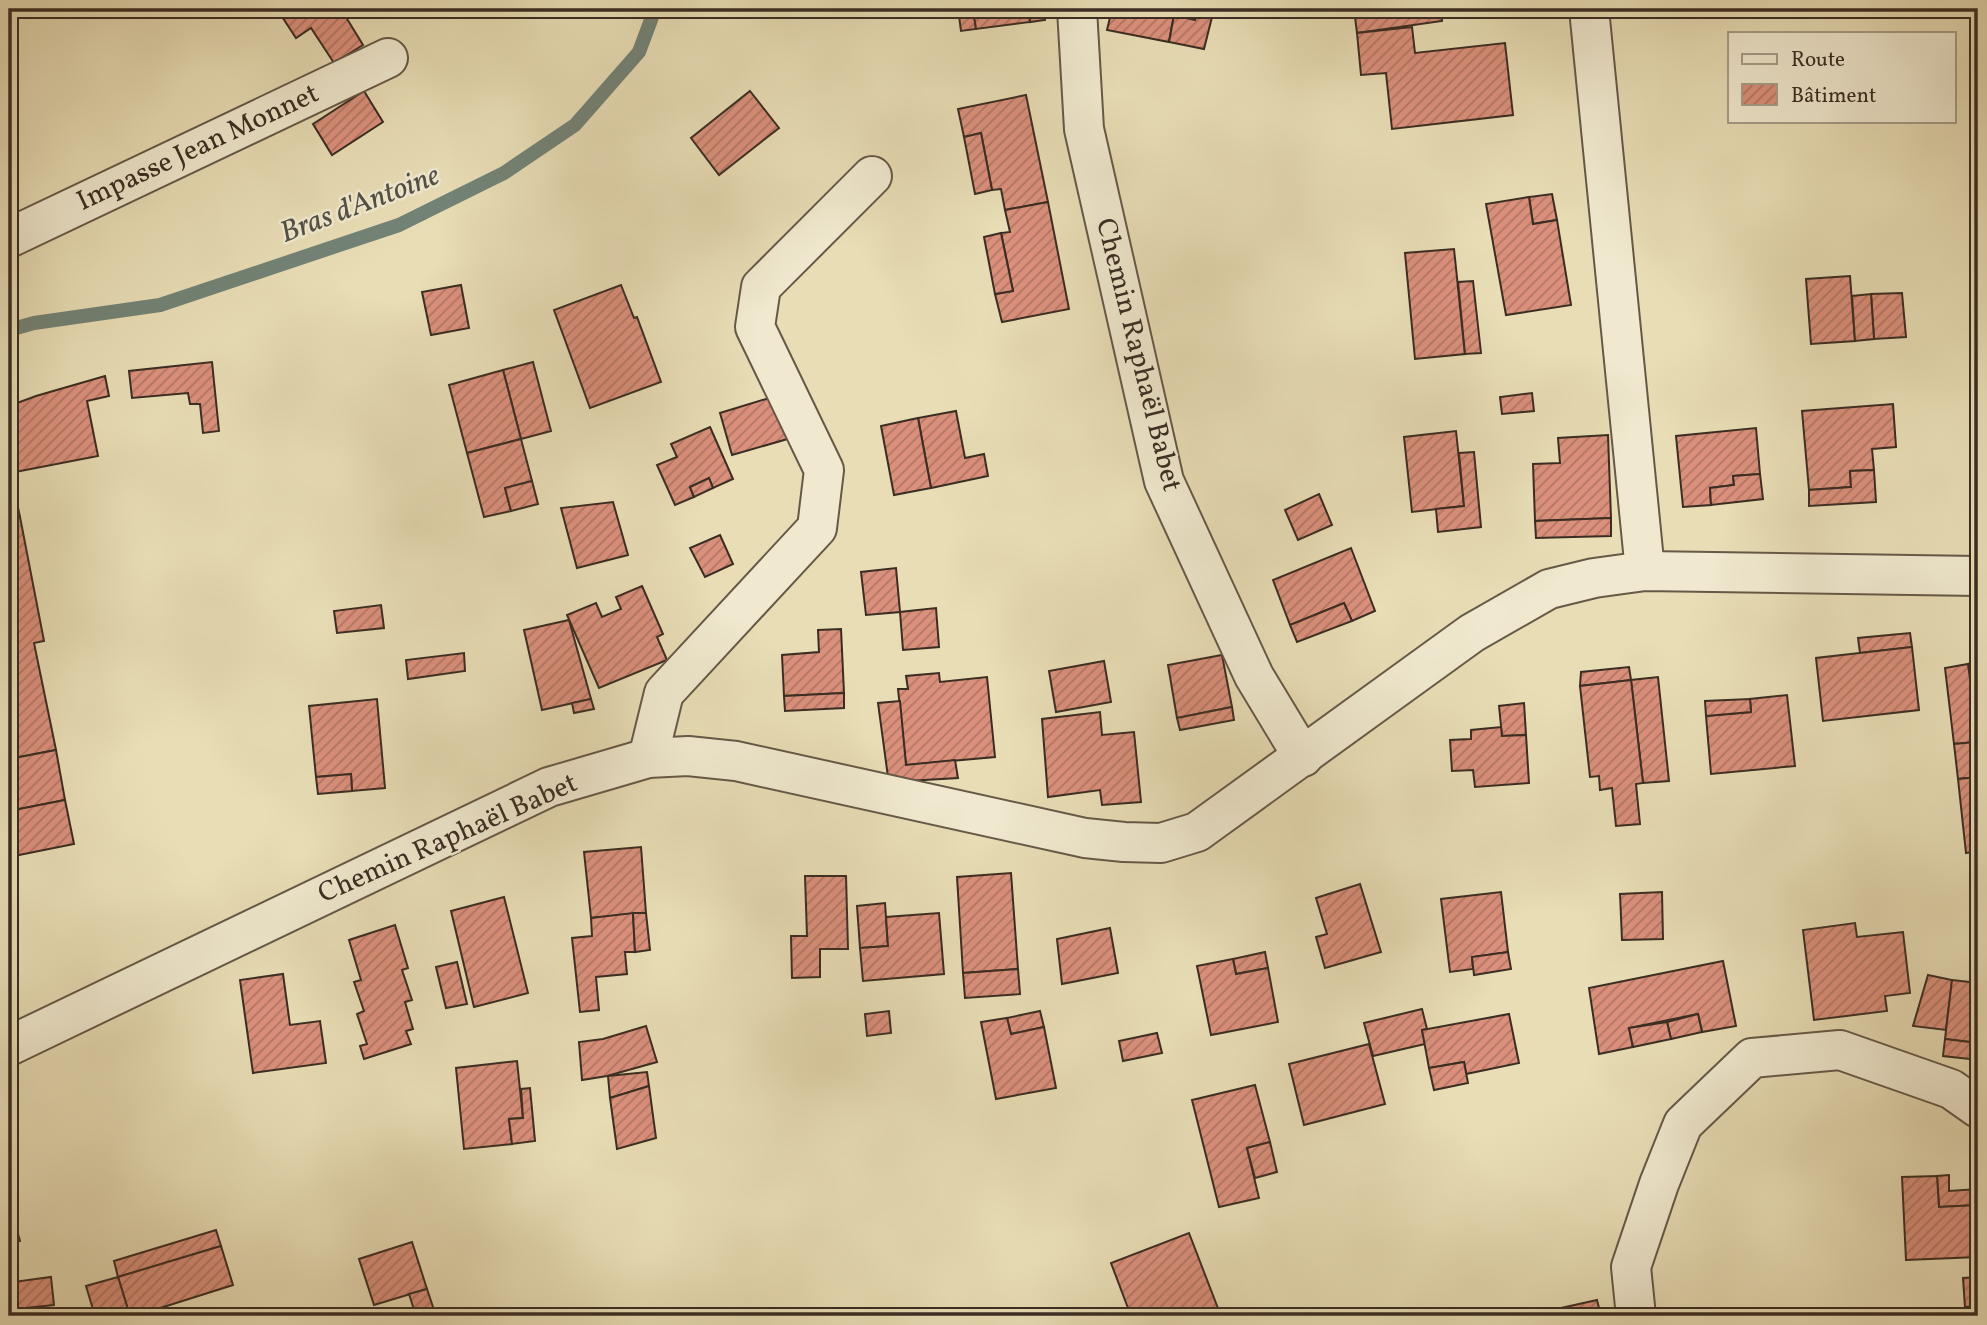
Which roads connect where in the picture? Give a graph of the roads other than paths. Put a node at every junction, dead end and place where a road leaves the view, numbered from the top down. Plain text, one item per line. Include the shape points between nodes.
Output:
1 (1077, 9) edge
2 (1589, 9) edge
3 (388, 58) dead end
4 (872, 176) dead end
5 (9, 238) edge
6 (1645, 570) junction
7 (1978, 576) edge
8 (1303, 757) junction
9 (648, 758) junction
10 (9, 1046) edge
11 (1978, 1108) edge
12 (1636, 1316) edge

1 - 8 street, Chemin Raphaël Babet via 1084,129 1164,481 1254,677
2 - 6 street
3 - 5 street, Impasse Jean Monnet
4 - 9 street via 761,288 755,327 824,470 817,528 664,692
6 - 7 street, Chemin Raphaël Babet
6 - 8 street, Chemin Raphaël Babet via 1549,589 1472,633
8 - 9 street, Chemin Raphaël Babet via 1197,832 1161,843 1085,838 736,761
9 - 10 street, Chemin Raphaël Babet via 549,787
11 - 12 street via 1951,1088 1840,1050 1752,1058 1683,1124 1631,1267

